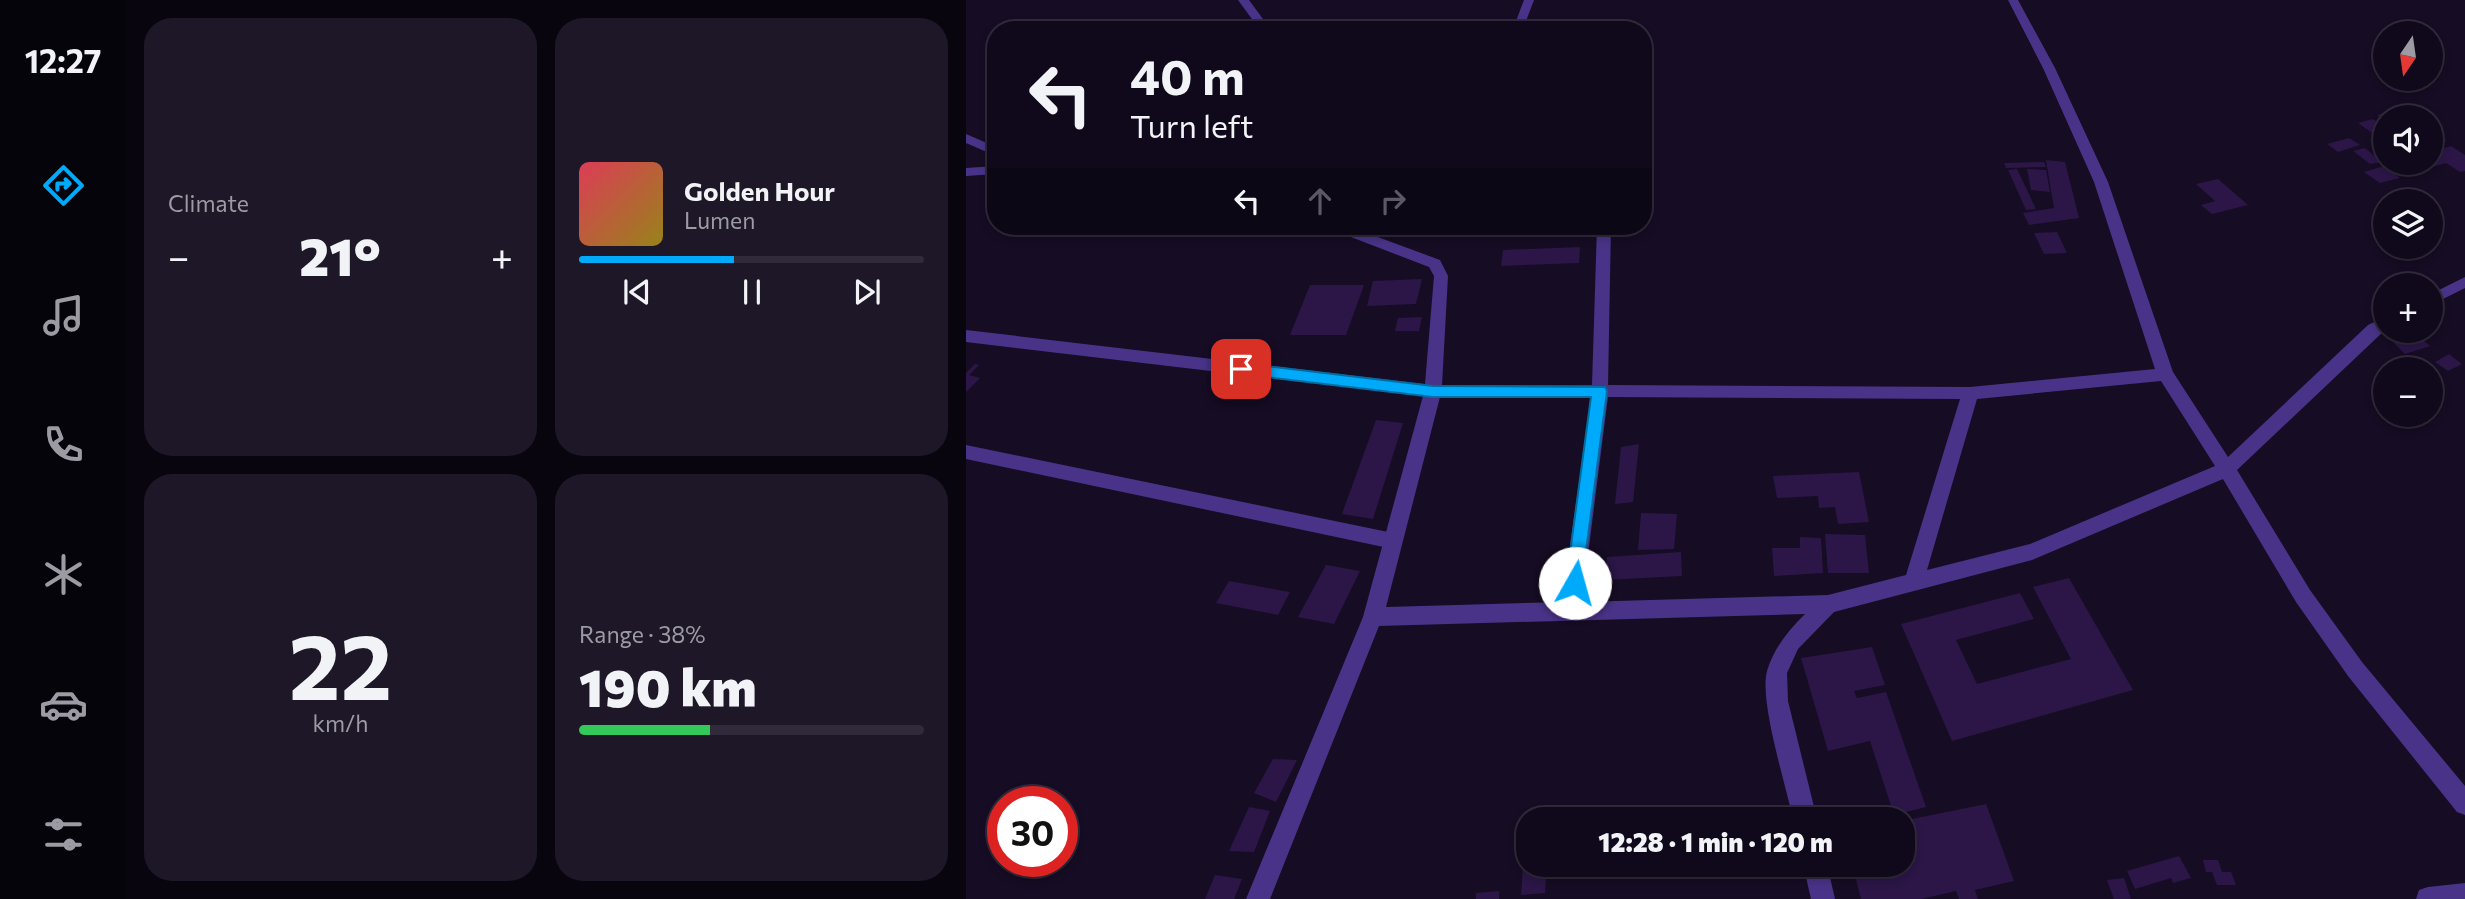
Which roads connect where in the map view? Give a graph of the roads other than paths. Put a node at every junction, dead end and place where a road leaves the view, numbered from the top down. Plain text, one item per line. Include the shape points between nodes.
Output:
1 (1243, 0) edge
2 (1529, 0) edge
3 (2013, 0) edge
4 (1259, 21) edge
5 (1521, 21) edge
6 (966, 138) edge
7 (987, 148) edge
8 (987, 171) edge
9 (966, 172) edge
10 (1359, 235) edge
11 (1604, 235) edge
12 (2465, 282) edge
13 (2443, 294) edge
14 (2373, 330) edge
15 (966, 336) edge
16 (2165, 374) junction
17 (1433, 391) junction
18 (1600, 391) junction
19 (1970, 393) junction
20 (966, 453) edge
21 (2227, 469) junction
22 (1393, 541) junction
23 (1914, 582) junction
24 (1828, 604) junction
25 (1572, 611) junction
26 (1373, 617) junction
27 (2465, 804) edge
28 (1802, 807) edge
29 (1818, 877) edge
30 (2465, 895) edge
31 (1258, 899) edge
32 (1823, 899) edge
33 (2428, 899) edge

1 - 4 street
2 - 5 street
3 - 16 street via 2101,182
6 - 7 street
8 - 9 street
10 - 17 street via 1435,264 1441,276
11 - 18 street
12 - 13 street
14 - 21 street
15 - 17 street
16 - 19 street
16 - 21 street
17 - 18 street
17 - 22 street
18 - 19 street
18 - 25 street
19 - 23 street
20 - 22 street
21 - 23 street via 2032,552
21 - 27 street via 2303,596 2355,669
22 - 26 street
23 - 24 street
24 - 25 street
24 - 28 street via 1791,642 1777,673 1777,701
25 - 26 street
26 - 31 street
29 - 32 street
30 - 33 street

